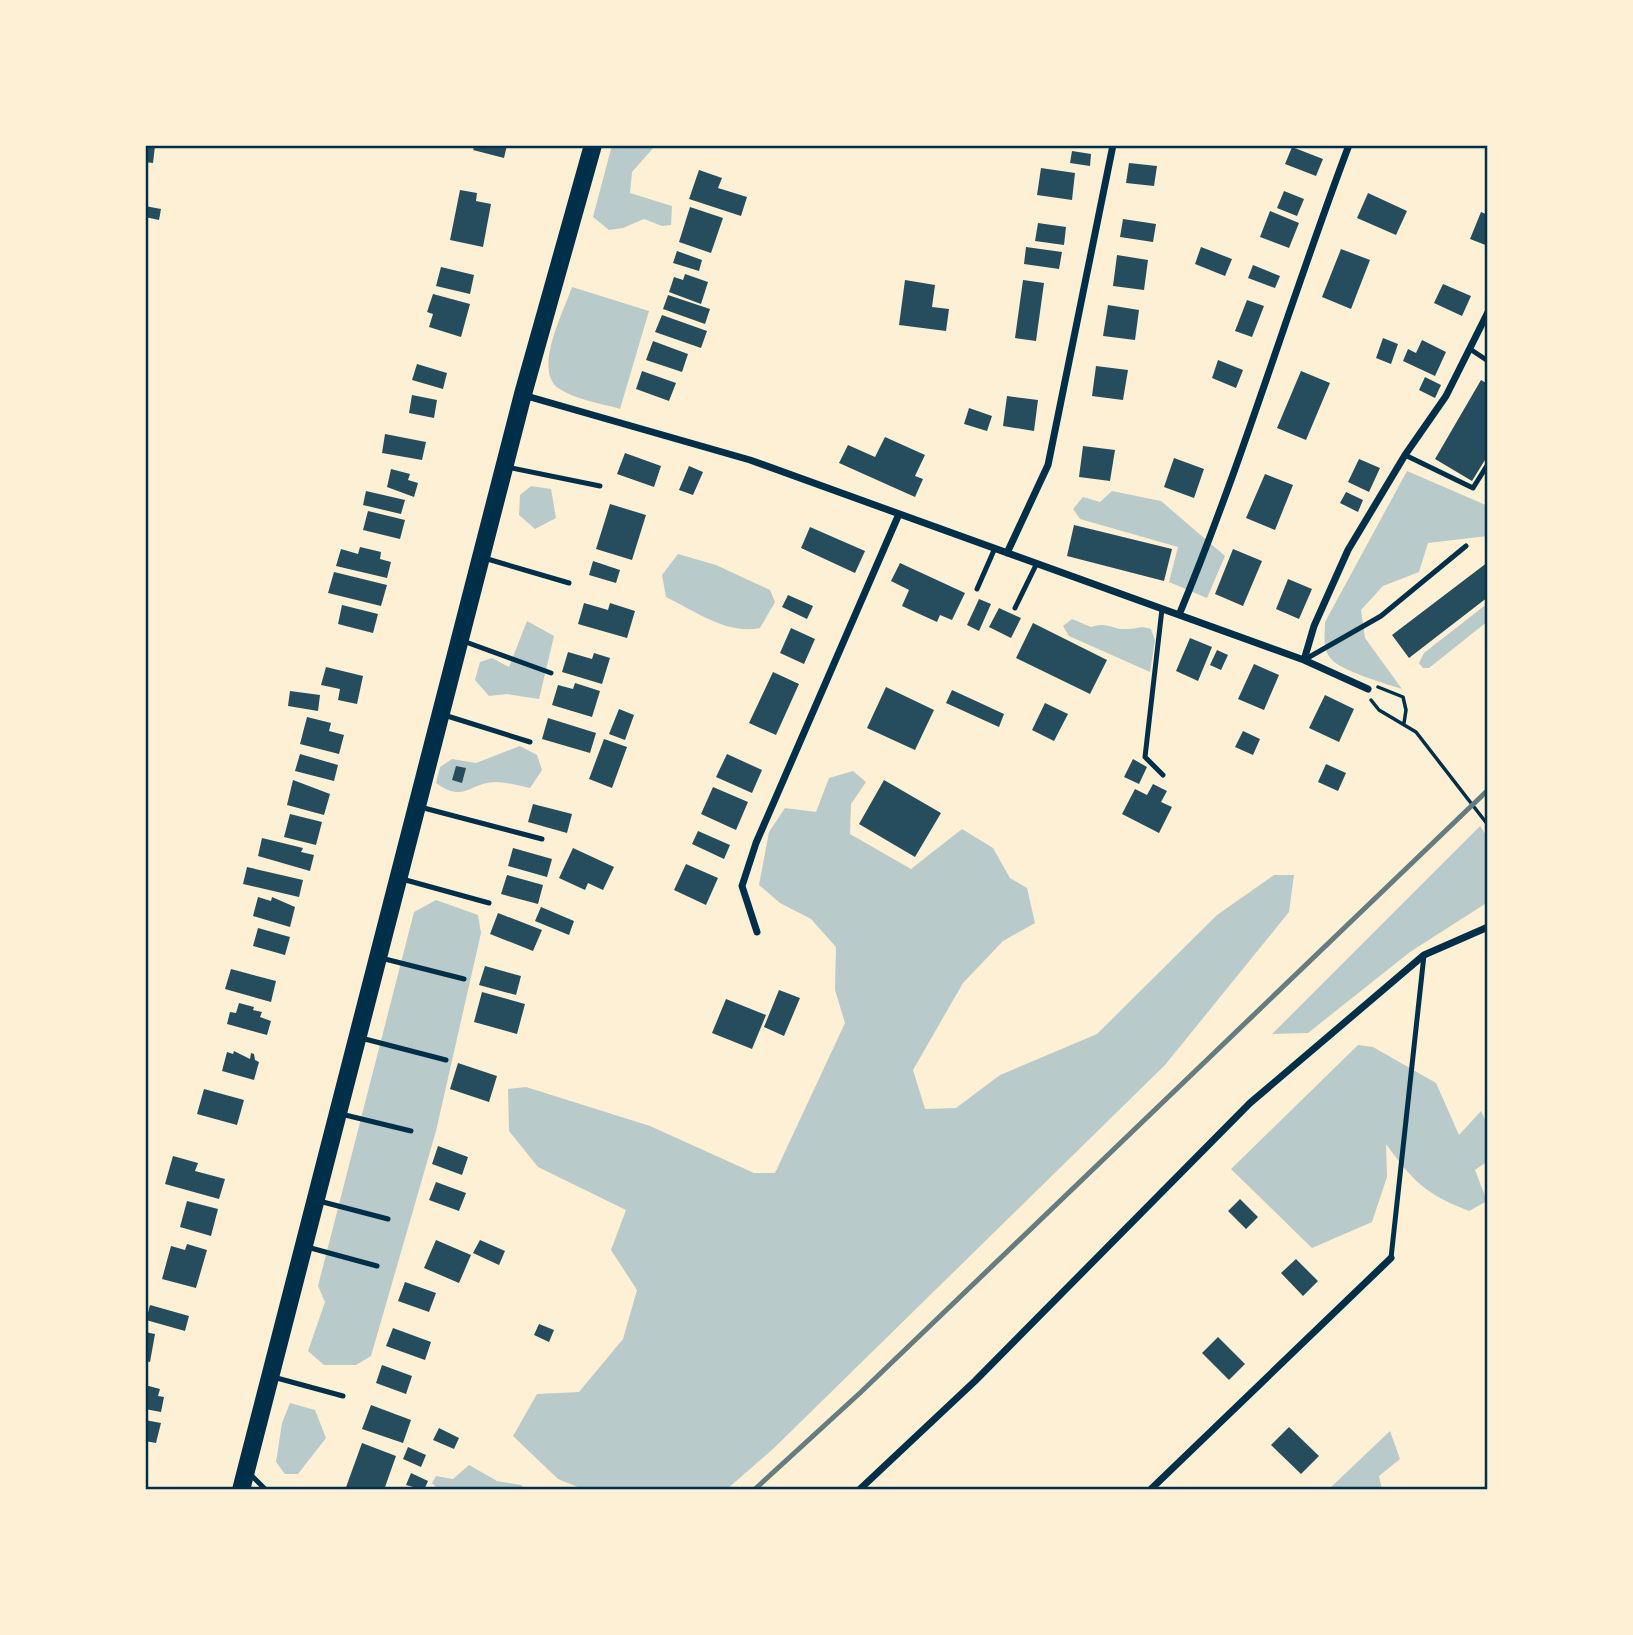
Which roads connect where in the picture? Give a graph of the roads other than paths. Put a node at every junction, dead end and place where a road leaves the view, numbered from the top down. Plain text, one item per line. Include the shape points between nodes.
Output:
1 (593, 145) edge
2 (1113, 145) edge
3 (1349, 145) edge
4 (1488, 312) edge
5 (1470, 349) junction
6 (1488, 361) edge
7 (523, 394) junction
8 (1405, 455) junction
9 (1488, 464) edge
10 (505, 467) junction
11 (600, 486) dead end
12 (899, 514) junction
13 (1466, 546) dead end
14 (995, 548) junction
15 (1007, 553) junction
16 (481, 558) junction
17 (1037, 563) junction
18 (569, 583) dead end
19 (977, 589) dead end
20 (1015, 608) dead end
21 (1162, 609) junction
22 (1179, 615) junction
23 (460, 640) junction
24 (1304, 660) junction
25 (551, 673) dead end
26 (1368, 688) road end
27 (441, 714) junction
28 (530, 742) dead end
29 (1163, 775) dead end
30 (417, 806) junction
31 (542, 839) dead end
32 (399, 878) junction
33 (489, 903) dead end
34 (1488, 927) edge
35 (757, 932) dead end
36 (1424, 955) junction
37 (378, 957) junction
38 (464, 979) dead end
39 (358, 1037) junction
40 (446, 1060) dead end
41 (338, 1113) junction
42 (411, 1131) dead end
43 (316, 1200) junction
44 (388, 1219) dead end
45 (304, 1246) junction
46 (1391, 1258) joint
47 (377, 1266) dead end
48 (270, 1376) junction
49 (343, 1396) dead end
50 (246, 1470) junction
51 (241, 1490) edge
52 (266, 1490) edge
53 (859, 1490) edge
54 (1150, 1490) edge

1 - 7 main road
2 - 15 street via 1048,465
3 - 22 street via 1293,294 1225,504
4 - 5 street
5 - 6 lane
5 - 8 street via 1446,396
7 - 10 main road
7 - 12 street via 750,460
8 - 9 lane via 1473,488
8 - 24 street via 1348,550
10 - 11 lane
10 - 16 main road
12 - 14 street
12 - 35 street via 756,842 742,886
13 - 24 lane via 1381,616
14 - 15 street
14 - 19 lane
15 - 17 street
16 - 18 lane
16 - 23 main road
17 - 20 lane
17 - 21 street
21 - 22 street
21 - 29 lane via 1145,757
22 - 24 street
23 - 25 lane
23 - 27 main road
24 - 26 street
27 - 28 lane
27 - 30 main road
30 - 31 lane
30 - 32 main road
32 - 33 lane
32 - 37 main road
34 - 36 street
36 - 46 lane
36 - 53 street via 1250,1103 975,1381
37 - 38 lane
37 - 39 main road
39 - 40 lane
39 - 41 main road
41 - 42 lane
41 - 43 main road
43 - 44 lane
43 - 45 main road
45 - 47 lane
45 - 48 main road
46 - 54 street
48 - 49 lane
48 - 50 main road
50 - 51 main road
50 - 52 lane

